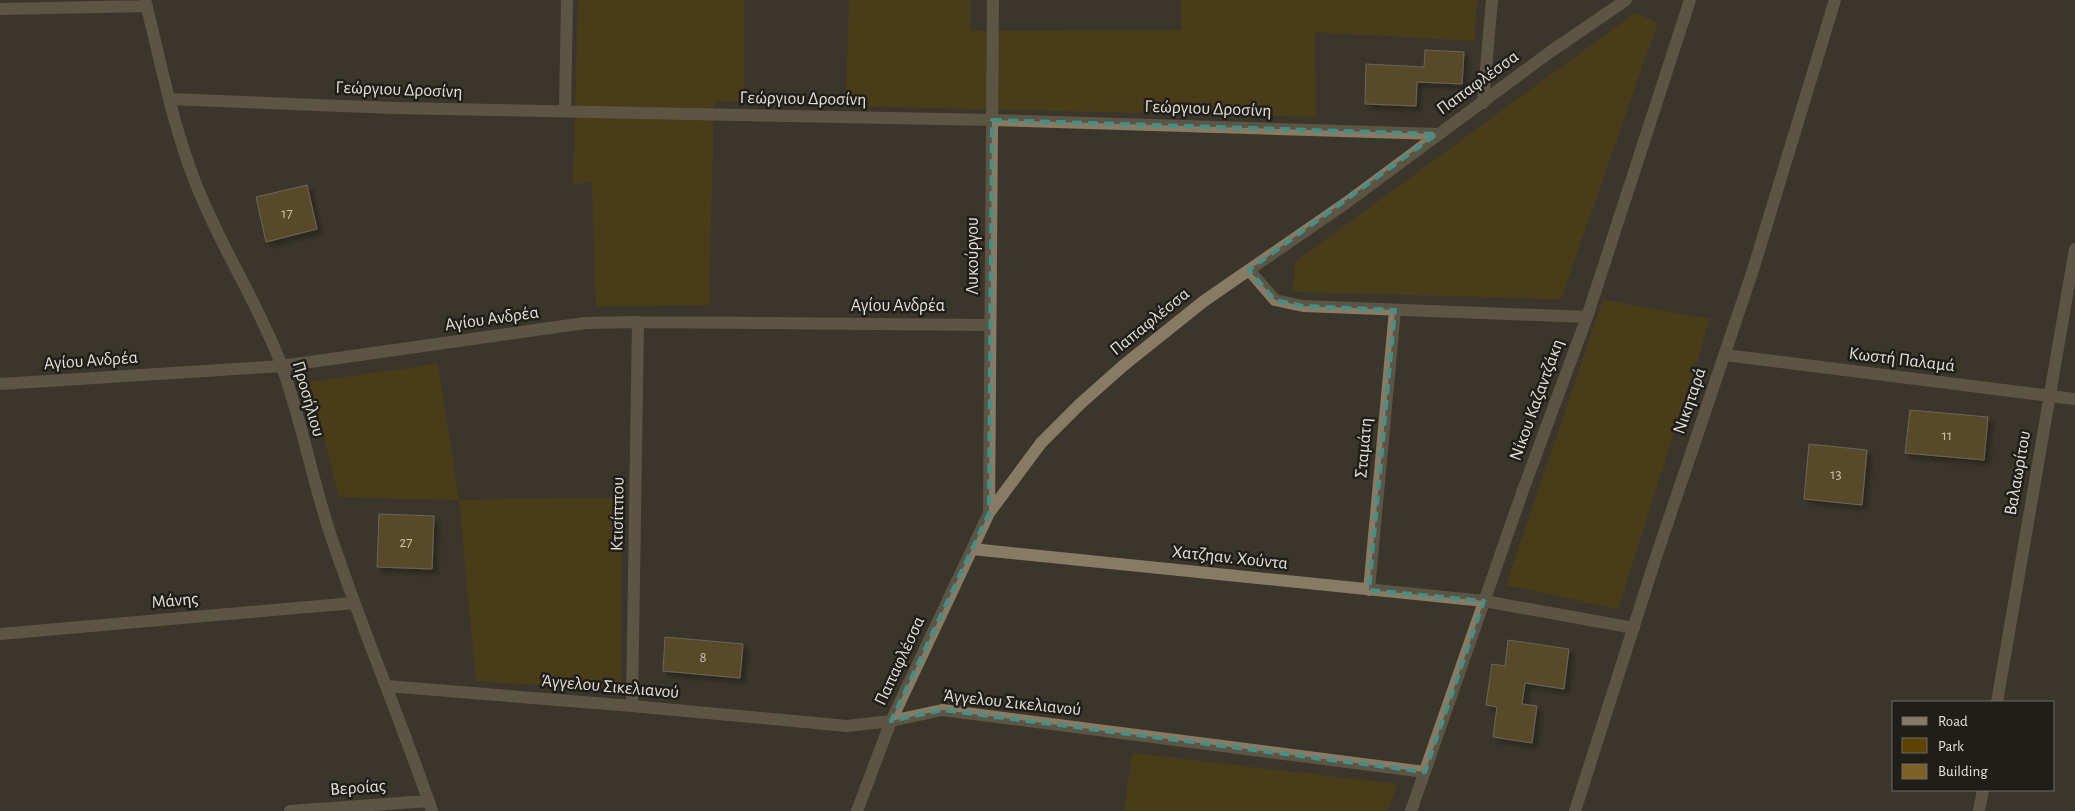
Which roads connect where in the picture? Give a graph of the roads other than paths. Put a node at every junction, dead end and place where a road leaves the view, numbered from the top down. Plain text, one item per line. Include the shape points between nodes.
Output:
1 (566, 0) edge
2 (993, 0) edge
3 (1492, 0) edge
4 (1626, 0) edge
5 (1690, 0) edge
6 (1834, 0) edge
7 (146, 3) edge
8 (0, 9) edge
9 (169, 99) junction
10 (1483, 103) junction
11 (565, 111) junction
12 (992, 120) junction
13 (1437, 134) junction
14 (2075, 249) edge
15 (1249, 270) junction
16 (1395, 310) junction
17 (1587, 317) junction
18 (638, 322) junction
19 (990, 325) junction
20 (1725, 355) junction
21 (282, 366) junction
22 (0, 384) edge
23 (2049, 396) junction
24 (2075, 399) edge
25 (989, 513) junction
26 (972, 549) junction
27 (1369, 590) junction
28 (1484, 601) junction
29 (354, 603) junction
30 (1634, 628) junction
31 (0, 634) edge
32 (386, 686) junction
33 (1997, 701) edge
34 (632, 706) junction
35 (891, 721) junction
36 (1425, 772) junction
37 (1982, 791) edge
38 (430, 806) edge
39 (290, 811) edge
40 (857, 811) edge
41 (1411, 811) edge
42 (1575, 811) edge
43 (1979, 811) edge

1 - 11 street
2 - 12 street, Λυκούργου
3 - 10 street
4 - 10 street, Παπαφλέσσα
5 - 17 street, Νίκου Καζαντζάκη
6 - 20 street, Νικηταρά
7 - 8 street
7 - 9 street, Προσήλιου
9 - 11 street, Γεώργιου Δροσίνη
9 - 21 street, Προσήλιου via 185,156 209,216 259,312
10 - 13 street, Παπαφλέσσα
11 - 12 street, Γεώργιου Δροσίνη
12 - 13 street, Γεώργιου Δροσίνη
12 - 19 street, Λυκούργου
13 - 15 street, Παπαφλέσσα via 1346,203
14 - 23 street, Βαλαωρίτου
15 - 16 street via 1275,300 1303,306
15 - 25 street, Παπαφλέσσα via 1204,301 1080,404 1024,465
16 - 17 street
16 - 27 street, Σταμάτη
17 - 28 street, Νίκου Καζαντζάκη
18 - 19 street, Αγίου Ανδρέα
18 - 21 street, Αγίου Ανδρέα via 585,323
18 - 34 street, Κτισίππου
19 - 25 street, Λυκούργου
20 - 23 street, Κωστή Παλαμά
20 - 30 street, Νικηταρά
21 - 22 street, Αγίου Ανδρέα
21 - 29 street, Προσήλιου via 312,477
23 - 24 street, Κωστή Παλαμά
23 - 33 street, Βαλαωρίτου
25 - 26 street, Παπαφλέσσα
26 - 27 street, Χατζηαν. Χούντα
26 - 35 street, Παπαφλέσσα
27 - 28 street, Χατζηαν. Χούντα
28 - 30 street, Χατζηαν. Χούντα
28 - 36 street, Νίκου Καζαντζάκη
29 - 31 street, Μάνης
29 - 32 street, Προσήλιου
30 - 42 street, Νικηταρά
32 - 34 street, Άγγελου Σικελιανού
32 - 38 street, Προσήλιου
34 - 35 street, Άγγελου Σικελιανού via 847,726
35 - 36 street, Άγγελου Σικελιανού via 942,710
35 - 40 street, Παπαφλέσσα
36 - 41 street, Νίκου Καζαντζάκη
37 - 43 street
38 - 39 street, Βεροίας

